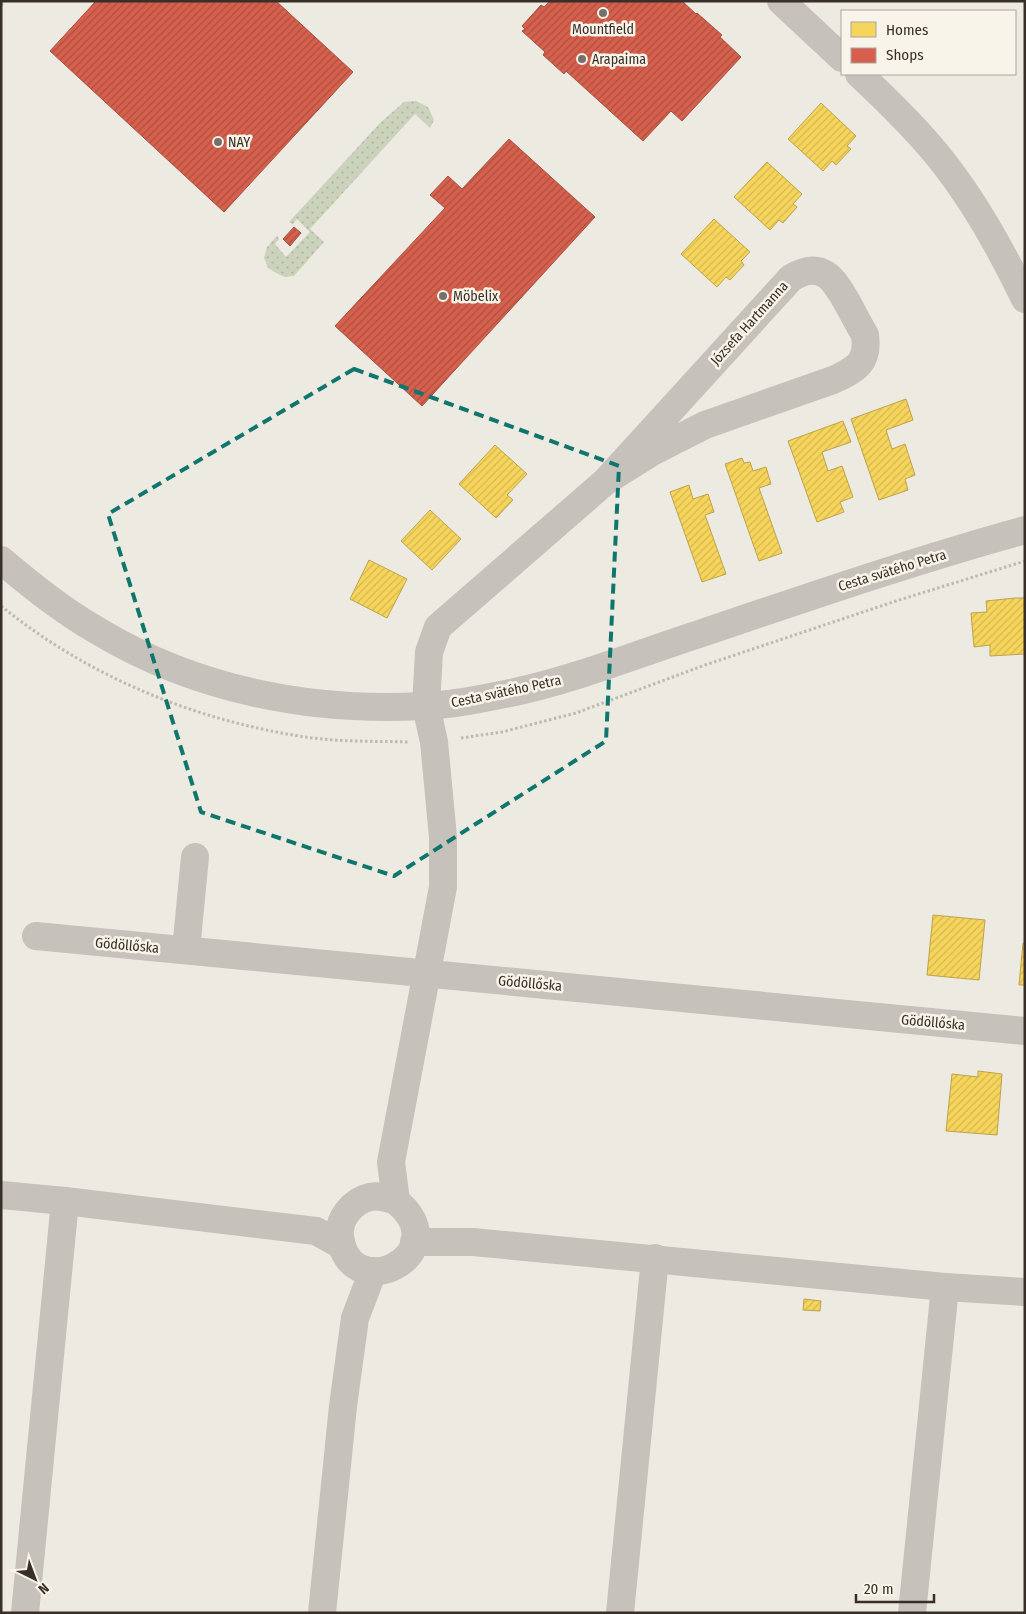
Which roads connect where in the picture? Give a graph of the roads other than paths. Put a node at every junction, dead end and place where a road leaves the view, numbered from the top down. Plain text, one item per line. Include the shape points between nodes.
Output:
1 (786, 6) edge
2 (841, 57) edge
3 (860, 75) edge
4 (1025, 299) edge
5 (606, 481) junction
6 (1025, 530) edge
7 (1, 560) edge
8 (426, 706) junction
9 (195, 857) dead end
10 (36, 936) dead end
11 (186, 950) junction
12 (426, 973) junction
13 (1025, 1031) edge
14 (391, 1162) junction
15 (1, 1195) edge
16 (65, 1201) junction
17 (408, 1221) junction
18 (353, 1240) junction
19 (655, 1258) junction
20 (946, 1287) junction
21 (1025, 1292) edge
22 (25, 1613) edge
23 (322, 1613) edge
24 (620, 1613) edge
25 (912, 1613) edge

1 - 2 street
3 - 4 street via 890,102 942,161 994,239
5 - 5 street, Józsefa Hartmanna via 654,451 706,425 833,380 857,368 867,345 865,335 836,283 815,271 806,271 791,278
5 - 8 street, Józsefa Hartmanna via 438,627 428,652
6 - 8 street, Cesta svätého Petra via 844,585 566,678 517,692
7 - 8 street, Cesta svätého Petra via 65,611 100,632 136,652 209,681 303,702 347,706
8 - 12 street, Józsefa Hartmanna via 434,742 444,865 440,908
9 - 11 street
10 - 11 street, Gödöllőska
11 - 12 street, Gödöllőska
12 - 13 street, Gödöllőska
12 - 14 street, Józsefa Hartmanna
14 - 17 street
14 - 18 street
15 - 16 street
16 - 18 street via 316,1230
16 - 22 street
17 - 18 street via 384,1197 371,1197
17 - 18 street via 410,1252 394,1268 384,1271
17 - 19 street via 473,1242
18 - 23 street via 355,1318
19 - 20 street
19 - 24 street
20 - 21 street
20 - 25 street

